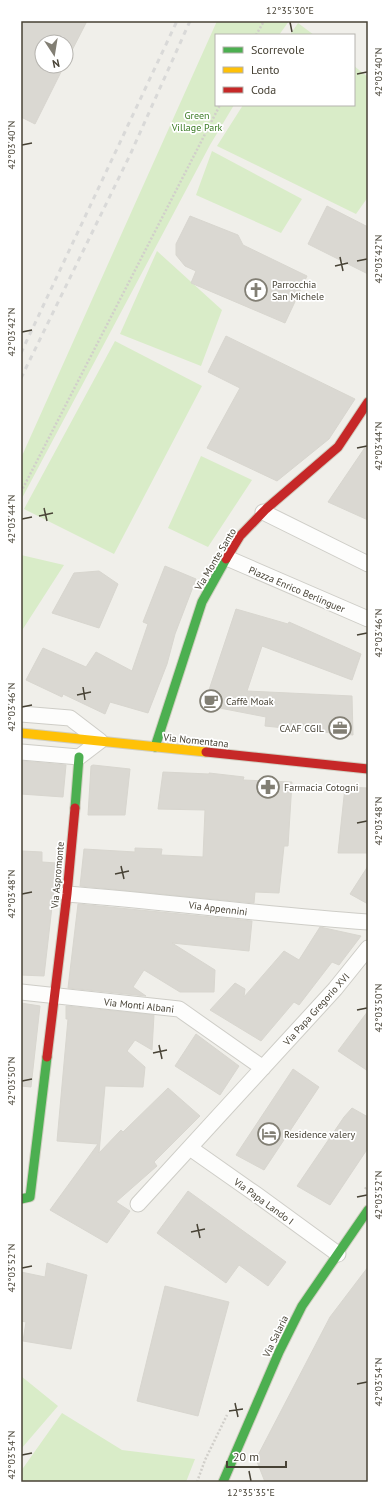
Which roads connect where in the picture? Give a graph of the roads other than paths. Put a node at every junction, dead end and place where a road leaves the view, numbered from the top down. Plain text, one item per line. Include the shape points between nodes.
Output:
1 (368, 402) edge
2 (263, 512) junction
3 (227, 558) junction
4 (368, 564) edge
5 (368, 619) edge
6 (21, 714) edge
7 (21, 733) edge
8 (100, 741) junction
9 (155, 747) junction
10 (21, 752) edge
11 (78, 757) junction
12 (368, 769) edge
13 (67, 894) junction
14 (368, 922) edge
15 (368, 948) edge
16 (21, 992) edge
17 (55, 996) junction
18 (263, 1068) junction
19 (190, 1148) junction
20 (21, 1199) edge
21 (138, 1204) dead end
22 (368, 1210) edge
23 (338, 1254) junction
24 (223, 1482) edge

1 - 2 street, Via Monte Santo via 338,447
2 - 3 street, Via Monte Santo via 240,536
2 - 4 street
3 - 5 street, Piazza Enrico Berlinguer
3 - 9 street, Via Monte Santo via 202,602
6 - 8 street via 70,718
7 - 8 street, Via Nomentana
8 - 9 street, Via Nomentana
8 - 11 street
9 - 12 street, Via Nomentana
10 - 11 street
11 - 13 street, Via Aspromonte
13 - 14 street, Via Appennini via 270,915
13 - 17 street, Via Aspromonte
15 - 18 street, Via Papa Gregorio XVI via 335,989
16 - 17 street, Via Monti Albani
17 - 18 street, Via Monti Albani via 179,1009
17 - 20 street, Via Aspromonte via 30,1197
18 - 19 street
19 - 21 street
19 - 23 street, Via Papa Lando I
22 - 23 street, Via Salaria
23 - 24 street, Via Salaria via 302,1306 279,1352

